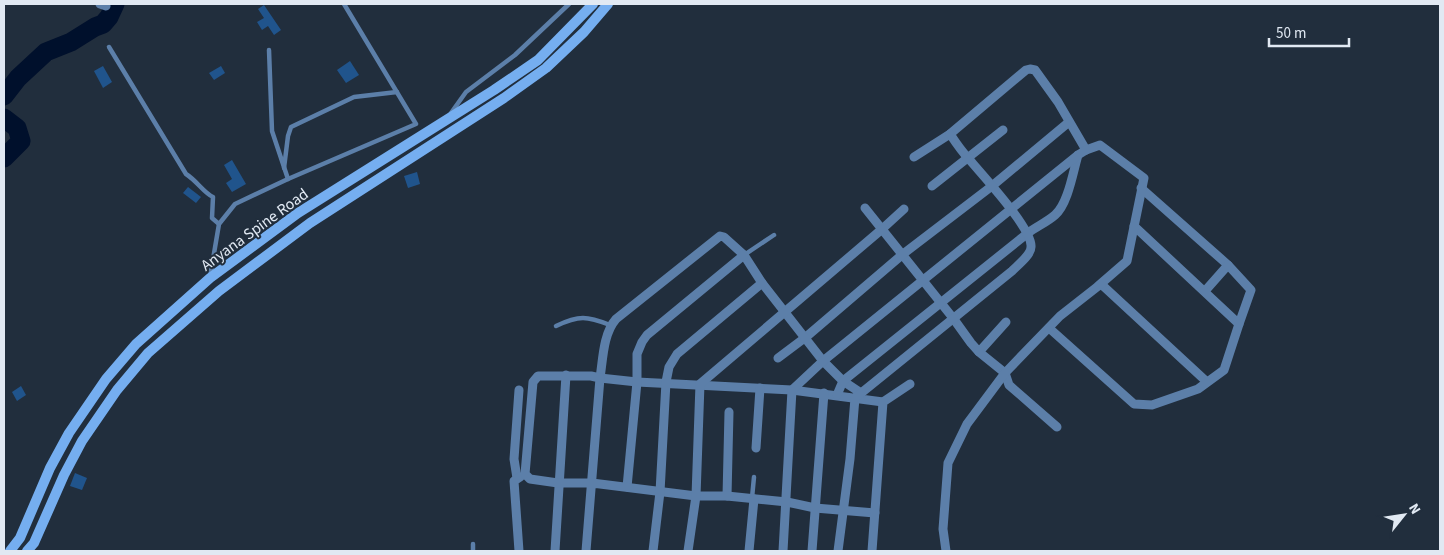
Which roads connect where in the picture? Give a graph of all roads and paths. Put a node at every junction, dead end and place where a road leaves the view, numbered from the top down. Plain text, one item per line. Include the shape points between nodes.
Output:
1 (344, 4) edge
2 (568, 4) edge
3 (593, 4) edge
4 (608, 4) edge
5 (109, 47) dead end
6 (269, 50) dead end
7 (397, 92) junction
8 (447, 120) junction
9 (1069, 122) junction
10 (1003, 130) dead end
11 (950, 134) junction
12 (1082, 153) junction
13 (914, 157) dead end
14 (967, 158) junction
15 (284, 168) junction
16 (288, 179) junction
17 (932, 186) dead end
18 (992, 186) junction
19 (1142, 188) junction
20 (865, 208) dead end
21 (904, 209) dead end
22 (1010, 210) junction
23 (219, 224) junction
24 (1134, 226) junction
25 (881, 230) junction
26 (1028, 232) junction
27 (774, 235) dead end
28 (903, 254) junction
29 (744, 255) junction
30 (1228, 265) junction
31 (210, 278) junction
32 (923, 282) junction
33 (762, 283) junction
34 (1101, 284) junction
35 (1205, 291) junction
36 (940, 303) junction
37 (785, 311) junction
38 (953, 318) junction
39 (1006, 322) dead end
40 (1239, 324) junction
41 (610, 325) junction
42 (556, 326) dead end
43 (1049, 328) junction
44 (806, 337) junction
45 (979, 352) junction
46 (778, 358) dead end
47 (823, 361) junction
48 (1005, 373) junction
49 (566, 375) junction
50 (600, 378) junction
51 (843, 381) junction
52 (637, 382) junction
53 (666, 382) junction
54 (1207, 382) junction
55 (700, 384) junction
56 (910, 384) dead end
57 (760, 388) junction
58 (519, 390) dead end
59 (792, 390) junction
60 (824, 393) junction
61 (837, 395) junction
62 (858, 396) junction
63 (883, 402) junction
64 (729, 412) dead end
65 (1057, 427) dead end
66 (756, 448) dead end
67 (521, 476) junction
68 (754, 477) dead end
69 (558, 483) junction
70 (592, 483) junction
71 (627, 487) junction
72 (660, 492) junction
73 (696, 496) junction
74 (727, 496) junction
75 (753, 498) junction
76 (787, 502) junction
77 (815, 508) junction
78 (844, 511) junction
79 (875, 513) junction
80 (474, 544) dead end
81 (34, 547) edge
82 (10, 551) edge
83 (27, 551) edge
84 (473, 551) edge
85 (519, 551) edge
86 (555, 551) edge
87 (586, 551) edge
88 (653, 551) edge
89 (688, 551) edge
90 (749, 551) edge
91 (783, 551) edge
92 (812, 551) edge
93 (838, 551) edge
94 (872, 551) edge
95 (946, 551) edge

1 - 7 lane
2 - 8 lane via 515,55 466,92
3 - 8 main road, Anyana Spine Road via 538,60
4 - 81 main road, Anyana Spine Road via 546,68 310,223 219,291 148,353 117,390 82,441
5 - 23 lane via 186,174 213,197 212,218
6 - 15 lane via 272,131
7 - 15 lane via 354,97 291,128
7 - 16 lane via 416,124
8 - 31 main road, Anyana Spine Road via 298,213
9 - 11 street via 1035,70 1030,69
9 - 12 street
9 - 18 street
10 - 14 street
11 - 13 street
11 - 14 street
12 - 19 street via 1100,145 1144,178
12 - 22 street
12 - 26 street via 1060,210
14 - 17 street
14 - 18 street
15 - 16 lane
16 - 23 lane via 235,204
18 - 22 street
18 - 28 street
19 - 24 street
19 - 30 street
20 - 25 street
21 - 25 street
22 - 26 street
22 - 32 street
23 - 31 lane
24 - 34 street via 1127,261
24 - 35 street
25 - 28 street
25 - 37 street
26 - 36 street
26 - 38 street via 1032,245 1025,258
27 - 29 lane
28 - 32 street
28 - 44 street
29 - 33 street
29 - 41 street via 724,237 716,238
29 - 52 street via 647,335 637,354
30 - 35 street
30 - 40 street via 1251,290
31 - 82 main road, Anyana Spine Road via 136,344 106,379 69,433 20,538
32 - 36 street
32 - 47 street
33 - 37 street
33 - 53 street via 676,354
34 - 43 street
34 - 54 street
35 - 40 street
36 - 38 street
36 - 51 street
37 - 44 street
37 - 55 street
38 - 45 street
38 - 62 street
39 - 45 street
40 - 54 street via 1224,370
41 - 42 lane via 581,317
41 - 50 street
43 - 48 street
43 - 54 street via 1134,404 1152,405 1198,389
44 - 46 street
44 - 47 street
45 - 48 street
47 - 51 street
47 - 59 street
48 - 65 street via 1009,385
48 - 95 street via 967,424 948,463 943,529
49 - 50 street
49 - 67 street via 538,376 533,382
49 - 69 street
50 - 52 street
50 - 70 street
51 - 61 street
51 - 62 street
52 - 53 street
52 - 71 street
53 - 55 street
53 - 72 street
55 - 57 street
55 - 73 street
56 - 63 street
57 - 59 street
57 - 66 street
58 - 67 street via 514,459
59 - 60 street
59 - 76 street
60 - 61 street
60 - 77 street
61 - 62 street
62 - 63 street
62 - 78 street
63 - 79 street
64 - 74 street
67 - 69 street
67 - 85 street via 514,481
68 - 75 lane
69 - 70 street
69 - 86 street
70 - 71 street
70 - 87 street
71 - 72 street
72 - 73 street
72 - 88 street
73 - 74 street
73 - 89 street
74 - 75 street
75 - 76 street
75 - 90 street
76 - 77 street
76 - 91 street
77 - 78 street
77 - 92 street
78 - 79 street
78 - 93 street
79 - 94 street
80 - 84 lane
81 - 83 main road, Anyana Spine Road

